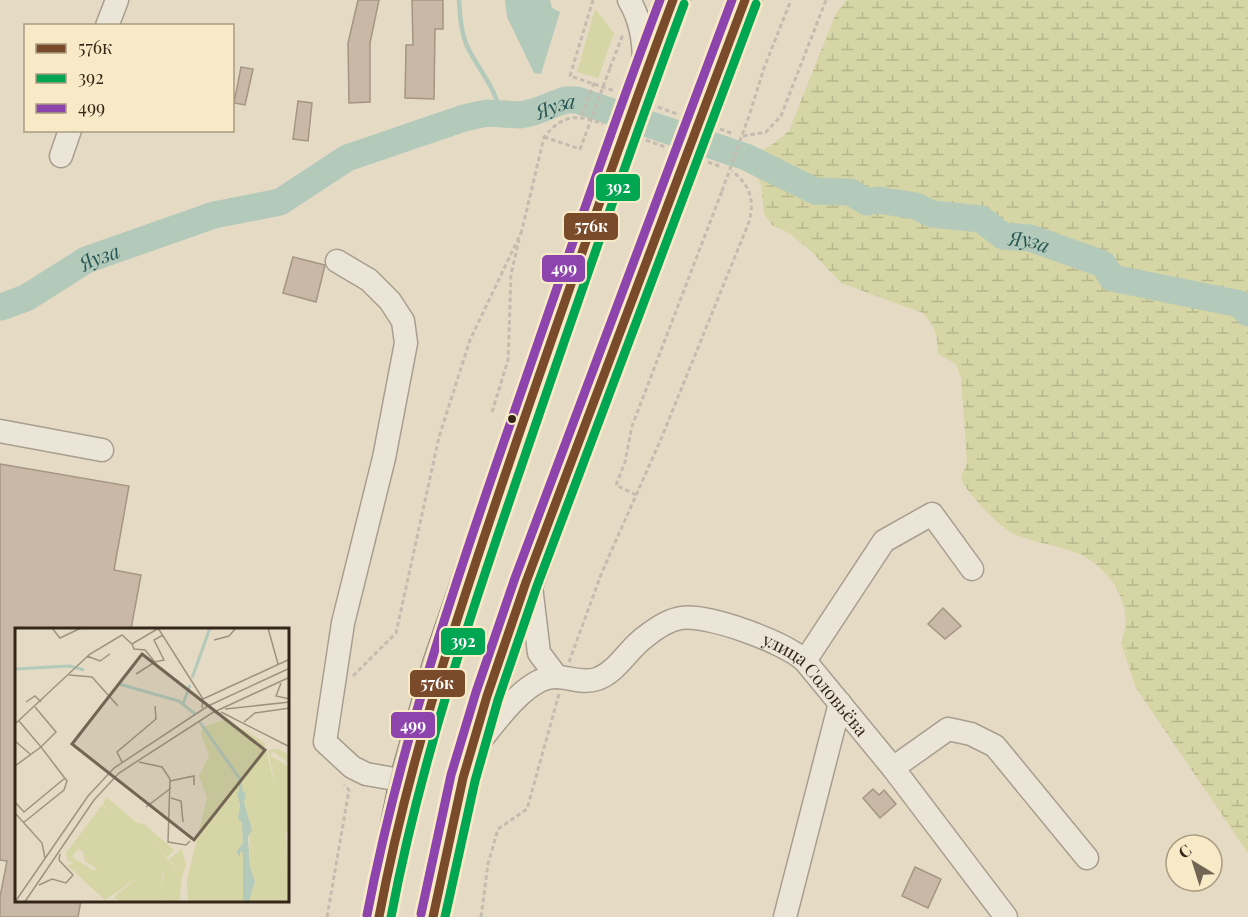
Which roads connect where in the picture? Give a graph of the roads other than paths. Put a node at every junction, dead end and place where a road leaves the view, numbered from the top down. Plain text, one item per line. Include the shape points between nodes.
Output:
1 (117, 0) edge
2 (629, 0) edge
3 (673, 0) edge
4 (745, 0) edge
5 (109, 24) edge
6 (643, 80) junction
7 (69, 132) edge
8 (61, 156) dead end
9 (337, 261) dead end
10 (0, 431) edge
11 (102, 450) dead end
12 (972, 569) dead end
13 (530, 572) junction
14 (805, 661) junction
15 (560, 678) junction
16 (840, 703) junction
17 (470, 753) junction
18 (893, 768) junction
19 (406, 781) junction
20 (1087, 858) dead end
21 (379, 917) edge
22 (433, 917) edge
23 (784, 917) edge
24 (1006, 917) edge

1 - 5 street
2 - 6 street via 643,35
3 - 6 highway
4 - 13 highway, bridge
6 - 19 highway, bridge via 439,665
7 - 8 street
9 - 19 street via 369,280 390,300 403,321 406,344 382,468 343,623 325,741 352,767 366,774
10 - 11 street
12 - 14 street via 932,514 884,542
13 - 15 street via 539,653
13 - 17 highway
14 - 15 street, улица Соловьёва via 794,651 727,626 682,618 643,638 598,679
14 - 16 street, улица Соловьёва
15 - 17 street, улица Соловьёва via 535,685 519,696
16 - 18 street, улица Соловьёва
16 - 23 street
17 - 22 highway
18 - 20 street via 948,729 971,734 994,746
18 - 24 street, улица Соловьёва
19 - 21 highway

